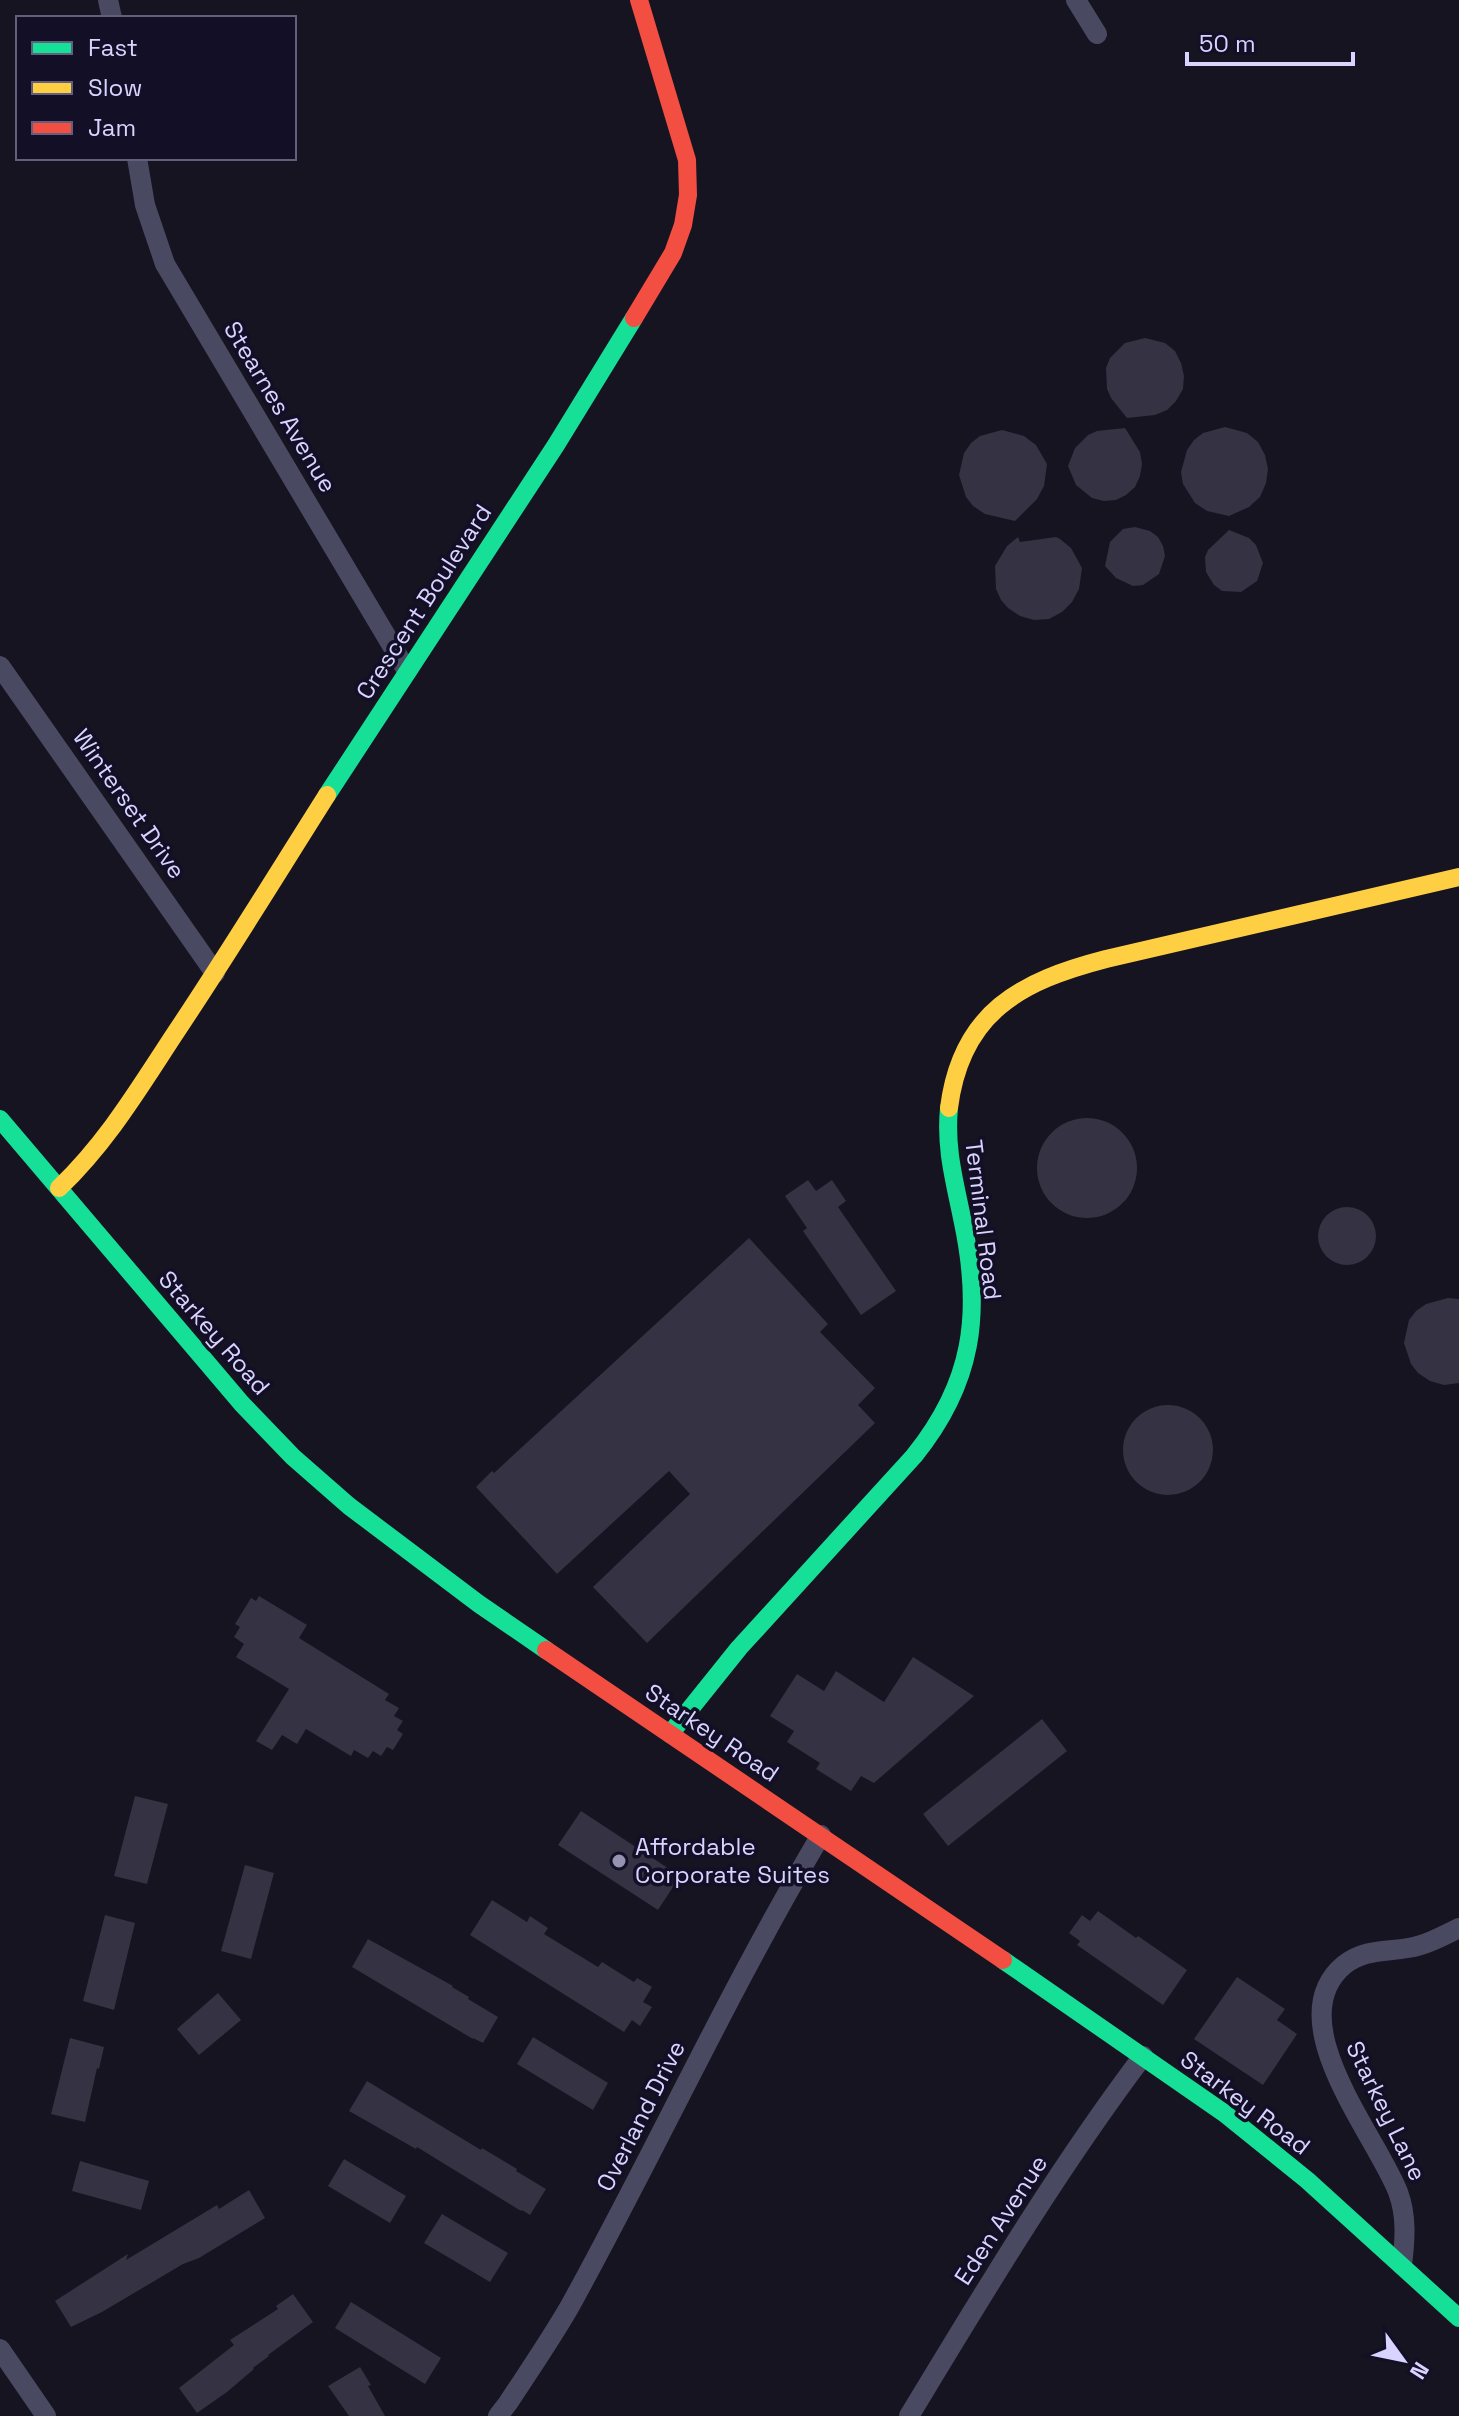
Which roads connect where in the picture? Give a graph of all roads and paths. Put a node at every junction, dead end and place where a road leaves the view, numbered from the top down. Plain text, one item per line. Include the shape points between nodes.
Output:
1 (639, 0) edge
2 (1076, 0) edge
3 (1097, 34) dead end
4 (137, 160) edge
5 (0, 666) edge
6 (407, 671) junction
7 (1459, 877) edge
8 (215, 973) junction
9 (0, 1119) edge
10 (59, 1188) junction
11 (670, 1734) junction
12 (821, 1835) junction
13 (1459, 1928) edge
14 (1143, 2056) junction
15 (1402, 2265) junction
16 (1459, 2318) edge
17 (0, 2349) edge
18 (46, 2416) edge
19 (498, 2416) edge
20 (909, 2416) edge

1 - 6 street, Crescent Boulevard via 687,160 683,225 673,253 556,445
2 - 3 street
4 - 6 street, Stearnes Avenue via 145,205 165,264
5 - 8 street, Winterset Drive
6 - 8 street, Crescent Boulevard
7 - 11 street, Terminal Road via 1039,979 996,1008 962,1053 947,1116 971,1287 971,1338 953,1397 924,1444 704,1689
8 - 10 street, Crescent Boulevard via 109,1134
9 - 10 street, Starkey Road
10 - 11 street, Starkey Road via 293,1457 467,1595
11 - 12 street, Starkey Road
12 - 14 street, Starkey Road
12 - 19 street, Overland Drive via 568,2309
13 - 15 street, Starkey Lane via 1434,1941 1358,1956 1336,1974 1323,1999 1322,2031 1331,2062 1398,2192 1404,2215
14 - 15 street, Starkey Road via 1295,2170
14 - 20 street, Eden Avenue via 1008,2255
15 - 16 street, Starkey Road
17 - 18 street

